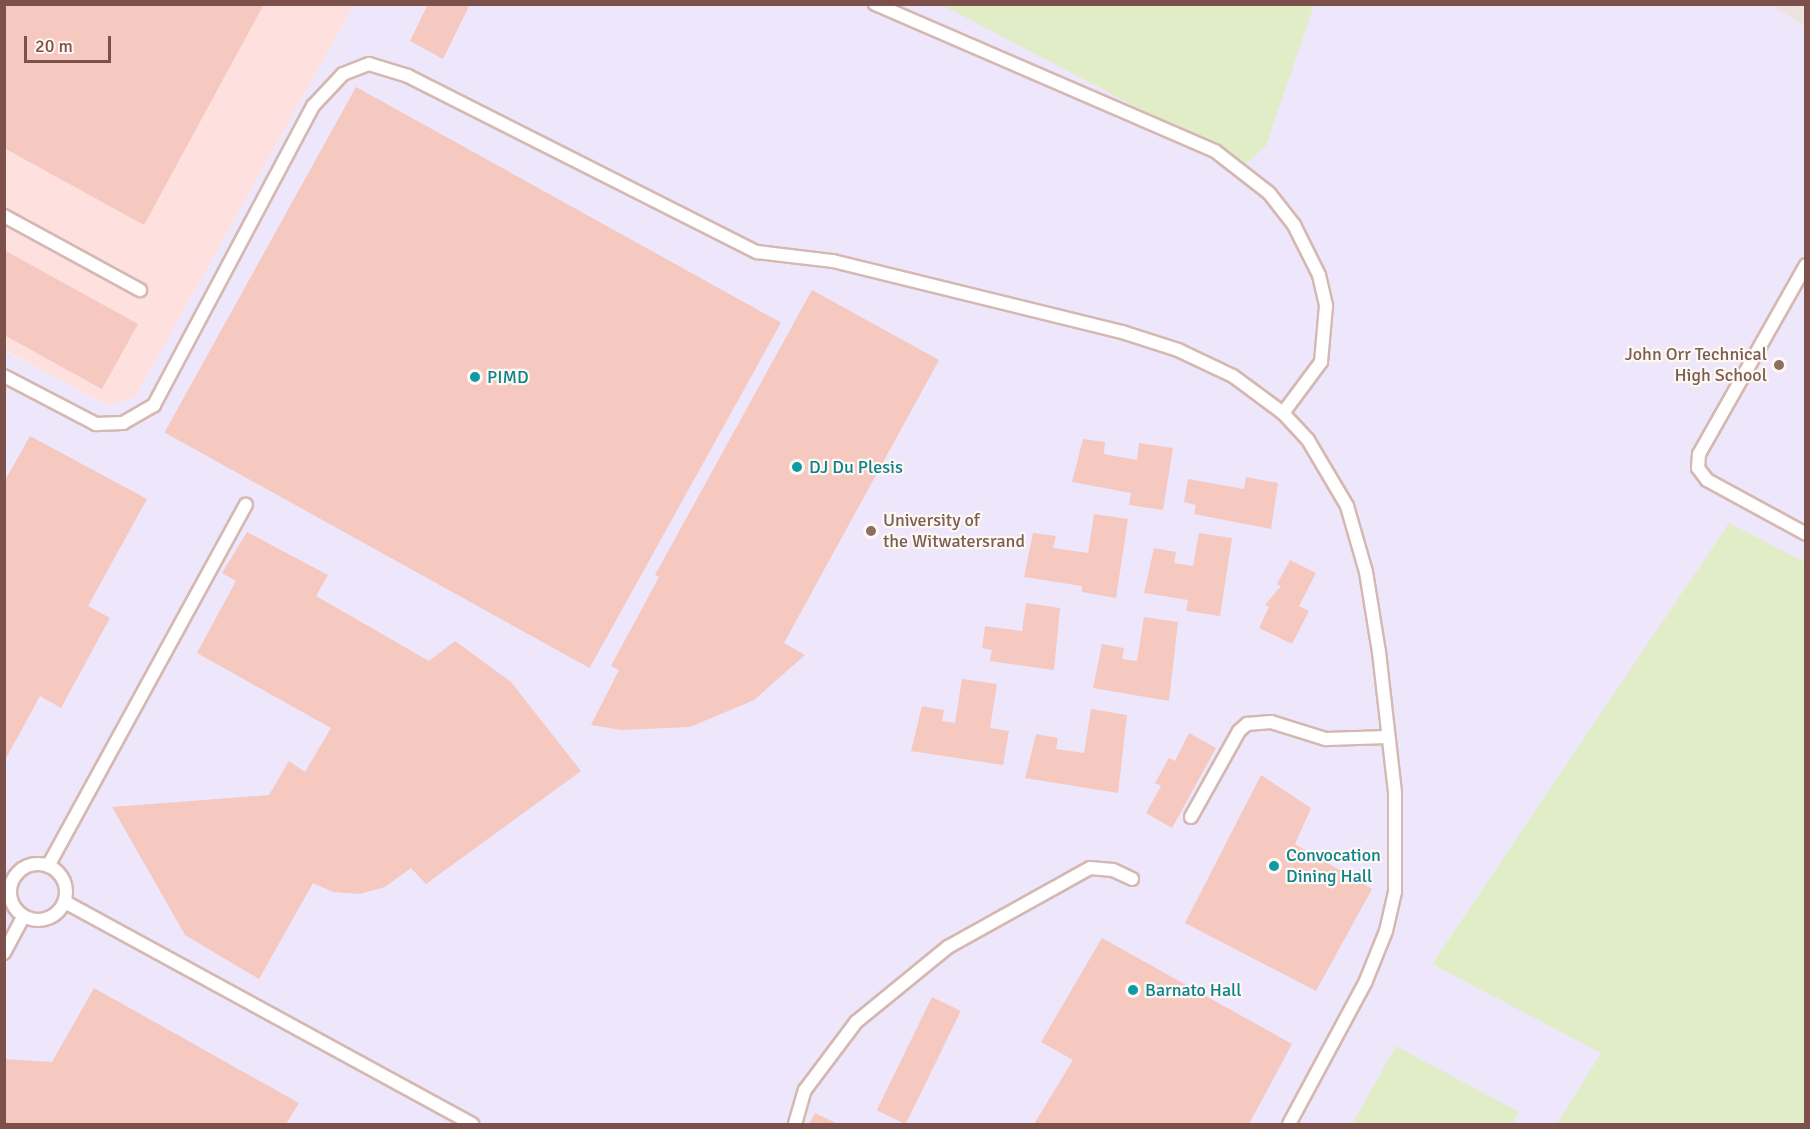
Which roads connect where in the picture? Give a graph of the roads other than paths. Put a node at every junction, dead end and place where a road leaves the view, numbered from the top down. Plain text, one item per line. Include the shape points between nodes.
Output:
1 (875, 4) edge
2 (4, 216) edge
3 (1806, 265) edge
4 (140, 290) dead end
5 (4, 376) edge
6 (1282, 413) junction
7 (246, 505) dead end
8 (1806, 534) edge
9 (1388, 737) junction
10 (1191, 817) dead end
11 (48, 866) junction
12 (1132, 879) dead end
13 (65, 903) junction
14 (24, 918) junction
15 (4, 953) edge
16 (473, 1125) edge
17 (795, 1125) edge
18 (1289, 1125) edge

1 - 6 lane via 1215,151 1269,193 1294,225 1319,275 1326,306 1321,362
2 - 4 lane
3 - 8 lane via 1699,454 1698,468 1707,480
5 - 6 lane via 96,424 123,423 154,405 314,106 343,74 369,64 408,76 740,246 774,256 833,261 1122,332 1207,362 1233,376
6 - 9 lane via 1308,440 1337,485 1356,534 1379,652
7 - 11 lane
9 - 10 lane via 1326,739 1271,723 1247,724 1239,731
9 - 18 lane via 1397,848 1395,892 1386,931 1365,983
11 - 13 lane via 57,870 66,885
11 - 14 lane via 40,863 23,867 12,881 10,899
12 - 17 lane via 1113,870 1090,868 948,947 856,1022 805,1090
13 - 14 lane via 54,916 36,921
13 - 16 lane
14 - 15 lane

